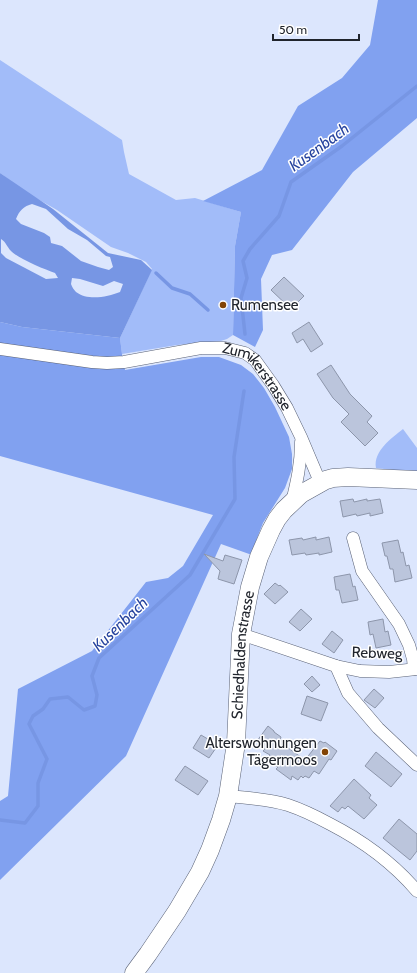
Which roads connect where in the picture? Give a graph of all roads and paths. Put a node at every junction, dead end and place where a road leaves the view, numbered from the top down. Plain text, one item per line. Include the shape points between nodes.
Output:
1 (0, 349) edge
2 (301, 437) junction
3 (417, 480) edge
4 (320, 482) junction
5 (292, 502) junction
6 (353, 538) dead end
7 (241, 634) junction
8 (336, 666) junction
9 (416, 669) edge
10 (417, 765) edge
11 (228, 796) junction
12 (417, 891) edge
13 (134, 973) edge

1 - 2 street, Zumikerstrasse via 108,363 201,348 225,348 245,353 255,360 273,385
2 - 4 street, Zumikerstrasse
2 - 5 street via 301,458
3 - 4 main road via 348,477
4 - 5 main road, Schiedhaldenstrasse
5 - 7 main road, Schiedhaldenstrasse via 277,519 259,557
6 - 9 street via 362,571 399,624
7 - 8 street, Rebweg
7 - 11 main road, Schiedhaldenstrasse via 236,740
8 - 9 street, Rebweg via 360,671 389,672
8 - 10 street via 348,693 378,728
11 - 12 street via 288,805 316,816 366,845 392,865
11 - 13 main road, Schiedhaldenstrasse via 200,872 177,911

